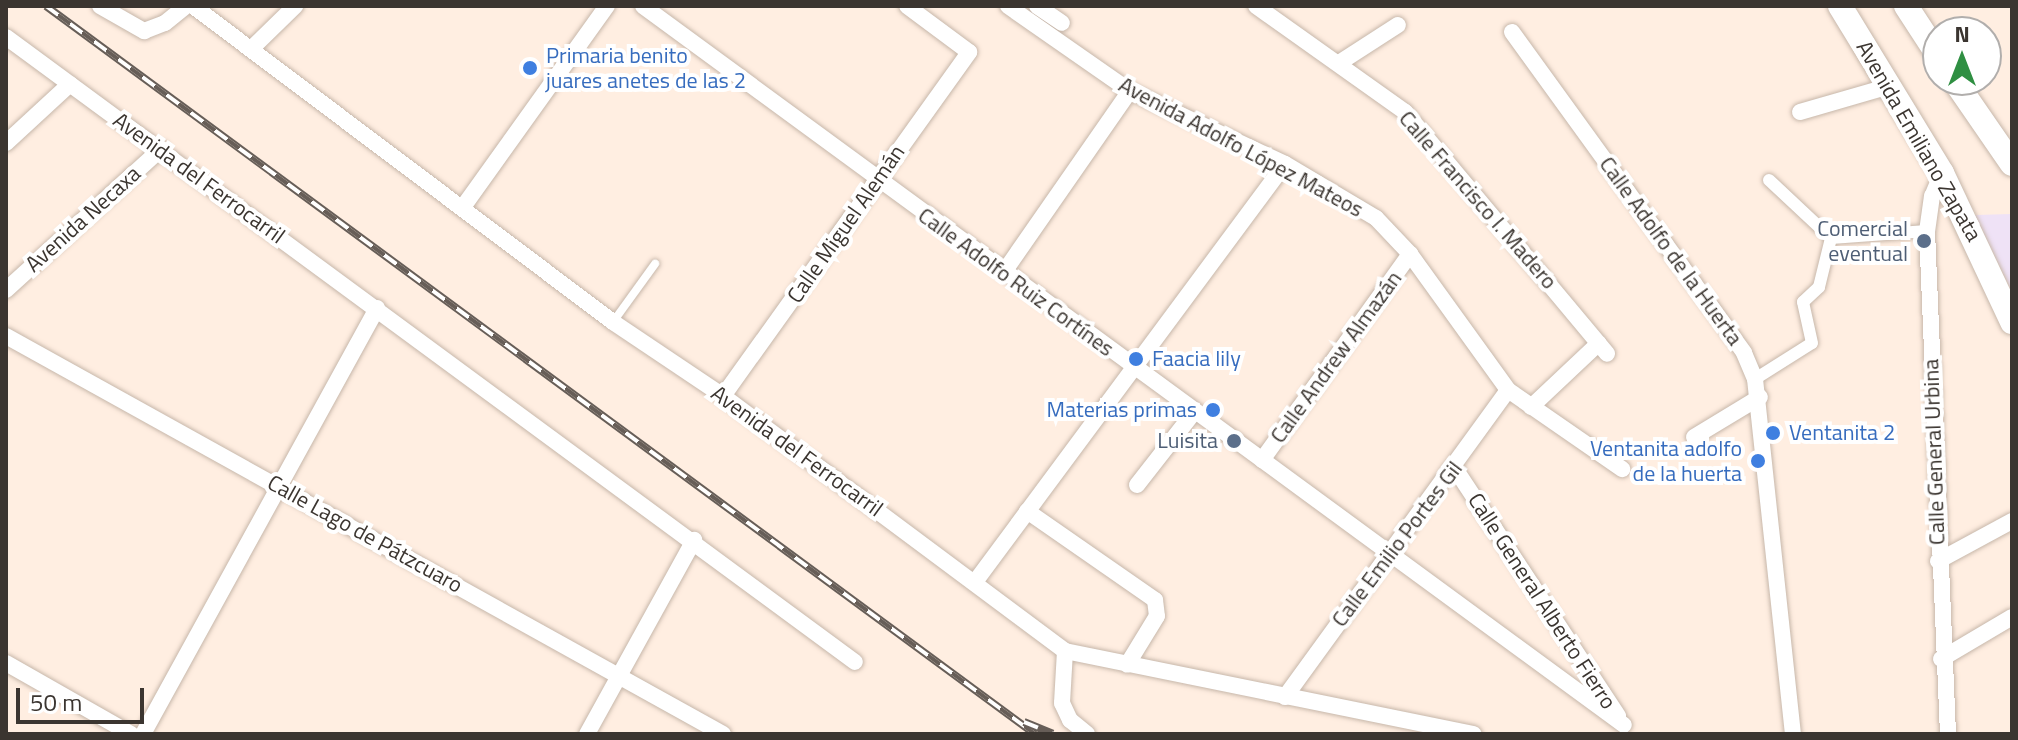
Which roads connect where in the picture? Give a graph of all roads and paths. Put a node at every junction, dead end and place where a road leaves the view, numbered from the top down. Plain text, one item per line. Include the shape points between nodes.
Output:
1 (100, 6) edge
2 (186, 6) edge
3 (193, 6) edge
4 (295, 6) edge
5 (607, 6) edge
6 (643, 6) edge
7 (907, 6) edge
8 (1008, 6) edge
9 (1037, 6) edge
10 (1256, 6) edge
11 (1840, 6) edge
12 (1906, 6) edge
13 (1062, 23) dead end
14 (1398, 25) dead end
15 (1922, 30) edge
16 (1512, 32) dead end
17 (6, 37) edge
18 (251, 49) junction
19 (1339, 63) junction
20 (70, 84) junction
21 (1890, 86) junction
22 (1130, 91) junction
23 (1965, 96) edge
24 (1800, 112) dead end
25 (6, 143) edge
26 (161, 149) junction
27 (1285, 164) junction
28 (2012, 164) edge
29 (1942, 173) junction
30 (1769, 180) dead end
31 (876, 181) junction
32 (463, 207) junction
33 (1927, 231) junction
34 (1831, 238) junction
35 (1410, 254) junction
36 (655, 264) dead end
37 (1004, 272) junction
38 (6, 290) edge
39 (377, 308) junction
40 (613, 322) junction
41 (2012, 322) edge
42 (6, 336) edge
43 (1132, 368) junction
44 (1755, 379) junction
45 (1508, 390) junction
46 (723, 396) junction
47 (1760, 397) junction
48 (1531, 407) junction
49 (1194, 412) junction
50 (1694, 437) dead end
51 (1262, 460) junction
52 (1454, 467) junction
53 (1622, 469) dead end
54 (1137, 485) dead end
55 (281, 487) junction
56 (1027, 511) junction
57 (2012, 521) edge
58 (694, 540) junction
59 (1388, 553) junction
60 (1938, 561) junction
61 (975, 582) junction
62 (2012, 617) edge
63 (1065, 651) junction
64 (1941, 659) junction
65 (855, 662) dead end
66 (6, 663) edge
67 (1127, 665) junction
68 (619, 676) junction
69 (1285, 697) junction
70 (1627, 730) edge
71 (131, 734) edge
72 (143, 734) edge
73 (587, 734) edge
74 (723, 734) edge
75 (1087, 734) edge
76 (1474, 734) edge
77 (1793, 734) edge
78 (1948, 734) edge

1 - 2 street via 144,31
3 - 18 street, Avenida del Ferrocarril
4 - 18 street
5 - 32 street
6 - 31 street, Calle Adolfo Ruiz Cortínes
7 - 31 street, Calle Miguel Alemán via 969,52
8 - 22 street, Avenida Adolfo López Mateos
9 - 13 street
10 - 19 street, Calle Francisco I. Madero
11 - 21 main road, Avenida Emiliano Zapata
12 - 15 main road
14 - 19 street
16 - 44 street, Calle Adolfo de la Huerta via 1744,353
17 - 20 street, Avenida del Ferrocarril
18 - 32 street, Avenida del Ferrocarril
19 - 48 street, Calle Francisco I. Madero via 1405,112 1603,348
20 - 25 street
20 - 26 street, Avenida del Ferrocarril
21 - 24 street
21 - 29 main road, Avenida Emiliano Zapata
22 - 27 street, Avenida Adolfo López Mateos
22 - 37 street
23 - 28 main road
26 - 38 street, Avenida Necaxa
26 - 39 street, Avenida del Ferrocarril
27 - 35 street, Avenida Adolfo López Mateos via 1376,218
27 - 43 street
29 - 33 street, Calle General Urbina
29 - 41 main road, Avenida Emiliano Zapata
30 - 34 street
31 - 37 street, Calle Adolfo Ruiz Cortínes
31 - 46 street, Calle Miguel Alemán
32 - 40 street, Avenida del Ferrocarril
33 - 34 street
33 - 60 street, Calle General Urbina
34 - 44 street via 1819,287 1803,302 1812,343
35 - 45 street, Avenida Adolfo López Mateos
35 - 51 street, Calle Andrew Almazán
36 - 40 lane
37 - 43 street, Calle Adolfo Ruiz Cortínes
39 - 55 street
39 - 58 street, Avenida del Ferrocarril
40 - 46 street, Avenida del Ferrocarril
42 - 55 street, Calle Lago de Pátzcuaro
43 - 49 street, Calle Adolfo Ruiz Cortínes
43 - 56 street
44 - 47 street, Calle Adolfo de la Huerta
45 - 48 street, Avenida Adolfo López Mateos
45 - 52 street, Calle Emilio Portes Gil
46 - 61 street, Avenida del Ferrocarril
47 - 50 street
47 - 77 street, Calle Adolfo de la Huerta
48 - 53 street, Avenida Adolfo López Mateos
49 - 51 street, Calle Adolfo Ruiz Cortínes
49 - 54 street
51 - 59 street, Calle Adolfo Ruiz Cortínes
52 - 59 street, Calle Emilio Portes Gil
52 - 70 street, Calle General Alberto Fierro
55 - 68 street, Calle Lago de Pátzcuaro
55 - 72 street
56 - 61 street
56 - 67 street via 1155,600 1157,616
57 - 60 street
58 - 65 street, Avenida del Ferrocarril
58 - 68 street
59 - 69 street, Calle Emilio Portes Gil
59 - 70 street, Calle Adolfo Ruiz Cortínes
60 - 64 street, Calle General Urbina
61 - 63 street, Avenida del Ferrocarril
62 - 64 street
63 - 67 street, Avenida del Ferrocarril
63 - 75 street via 1062,703 1070,720
64 - 78 street, Calle General Urbina
66 - 71 street
67 - 69 street, Avenida del Ferrocarril
68 - 73 street
68 - 74 street, Calle Lago de Pátzcuaro
69 - 76 street, Avenida del Ferrocarril

